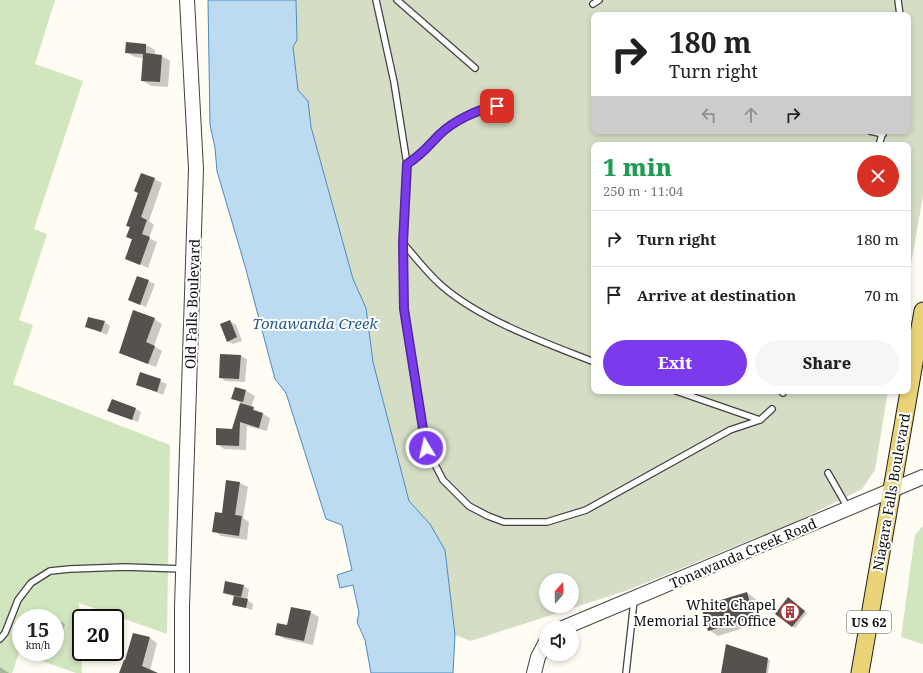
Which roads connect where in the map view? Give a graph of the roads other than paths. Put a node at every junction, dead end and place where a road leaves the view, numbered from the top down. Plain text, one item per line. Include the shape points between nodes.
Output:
1 (187, 0) edge
2 (376, 0) edge
3 (397, 0) edge
4 (599, 0) edge
5 (898, 0) edge
6 (593, 4) dead end
7 (900, 12) edge
8 (475, 68) dead end
9 (506, 104) dead end
10 (407, 164) junction
11 (403, 243) junction
12 (923, 311) edge
13 (591, 361) edge
14 (911, 380) edge
15 (685, 394) edge
16 (909, 394) edge
17 (772, 409) dead end
18 (760, 420) junction
19 (828, 473) dead end
20 (923, 477) edge
21 (892, 490) junction
22 (848, 509) junction
23 (183, 569) junction
24 (634, 598) junction
25 (579, 621) edge
26 (0, 638) edge
27 (539, 654) edge
28 (534, 671) edge
29 (182, 673) edge
30 (626, 673) edge
31 (860, 673) edge

1 - 23 street, Old Falls Boulevard via 196,169
2 - 10 lane via 394,82
3 - 8 lane
4 - 6 lane
5 - 7 lane
9 - 10 lane via 488,107 462,119 440,134 422,154
10 - 11 lane
11 - 13 lane via 442,286 472,306 526,335
11 - 18 lane via 404,309 426,448 443,480 469,506 488,516 504,522 547,522 586,510 730,430
12 - 14 main road, Niagara Falls Boulevard / US 62
15 - 18 lane
16 - 21 main road, Niagara Falls Boulevard / US 62
17 - 18 lane
19 - 22 lane
20 - 21 street, Tonawanda Creek Road
21 - 22 street, Tonawanda Creek Road
21 - 31 main road, Niagara Falls Boulevard / US 62
22 - 24 street, Tonawanda Creek Road
23 - 26 lane via 125,567 50,571 31,583 18,600
23 - 29 street, Old Falls Boulevard
24 - 25 street, Tonawanda Creek Road
24 - 30 lane
27 - 28 street

